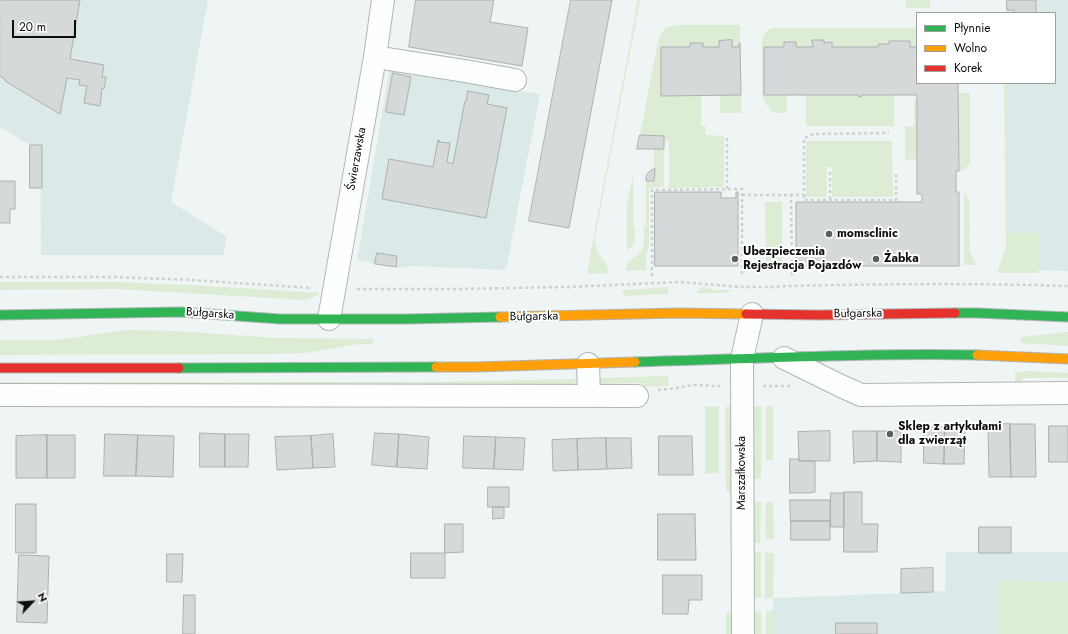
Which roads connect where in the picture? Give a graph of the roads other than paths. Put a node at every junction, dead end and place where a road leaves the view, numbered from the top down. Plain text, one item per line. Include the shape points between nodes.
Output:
1 (383, 0) edge
2 (375, 56) junction
3 (515, 80) dead end
4 (752, 314) junction
5 (0, 315) edge
6 (1068, 317) edge
7 (330, 319) junction
8 (784, 358) junction
9 (742, 359) junction
10 (1068, 359) edge
11 (588, 364) junction
12 (0, 368) edge
13 (1068, 393) edge
14 (0, 395) edge
15 (589, 395) junction
16 (637, 396) road end
17 (743, 634) edge

1 - 2 street, Świerzawska
2 - 3 street
2 - 7 street, Świerzawska
4 - 6 street, Bułgarska via 977,313
4 - 7 street, Bułgarska
4 - 9 street, Marszałkowska
5 - 7 street, Bułgarska via 181,312 280,319
8 - 9 street
8 - 10 street via 935,354
8 - 13 street via 861,395
9 - 11 street
9 - 17 street, Marszałkowska
11 - 12 street via 476,367
11 - 15 street
14 - 15 street
15 - 16 street

